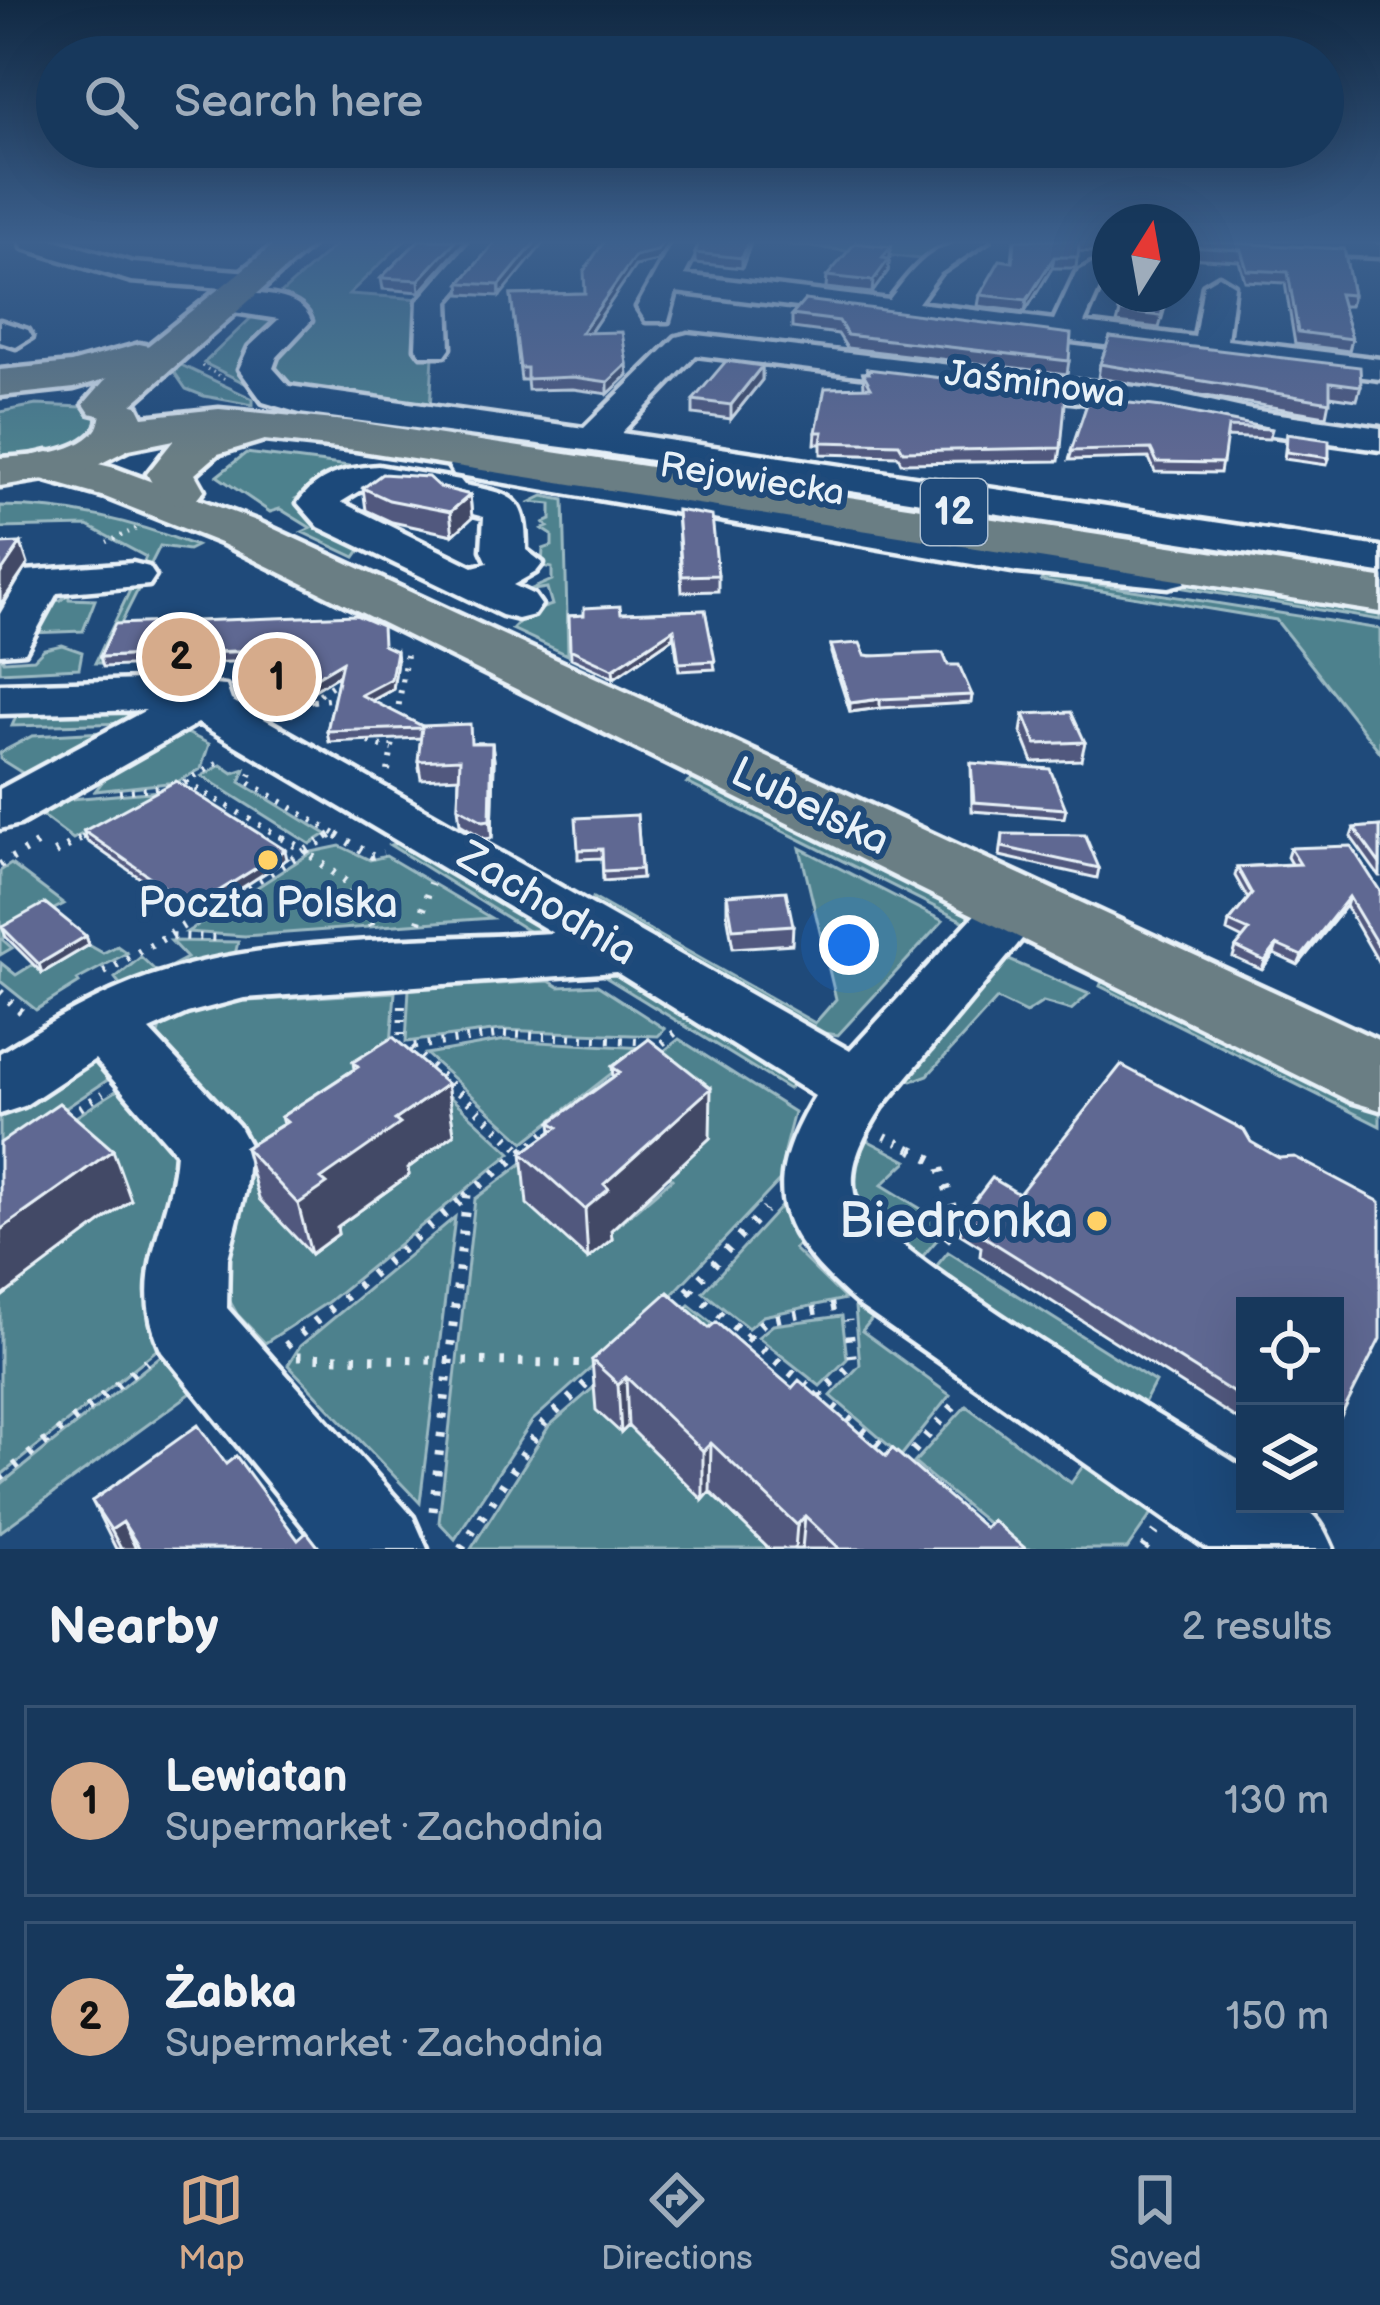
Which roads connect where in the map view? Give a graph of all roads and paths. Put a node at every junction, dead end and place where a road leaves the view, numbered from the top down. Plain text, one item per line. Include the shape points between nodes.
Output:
1 (210, 312) edge
2 (291, 312) edge
3 (433, 312) edge
4 (656, 312) edge
5 (908, 312) edge
6 (1073, 312) edge
7 (1214, 312) edge
8 (1065, 331) junction
9 (688, 344) junction
10 (433, 348) dead end
11 (1208, 349) junction
12 (160, 351) junction
13 (1380, 369) edge
14 (14, 397) edge
15 (257, 411) junction
16 (112, 426) junction
17 (1380, 439) edge
18 (593, 440) junction
19 (344, 450) junction
20 (48, 466) junction
21 (0, 472) edge
22 (0, 485) edge
23 (529, 488) junction
24 (159, 505) junction
25 (120, 559) joint
26 (1380, 560) edge
27 (1380, 578) edge
28 (20, 581) edge
29 (519, 584) junction
30 (1380, 596) edge
31 (8, 642) dead end
32 (469, 643) junction
33 (395, 650) edge
34 (337, 682) edge
35 (206, 698) junction
36 (338, 698) edge
37 (0, 699) edge
38 (310, 701) junction
39 (277, 724) dead end
40 (368, 742) edge
41 (392, 749) junction
42 (186, 782) edge
43 (176, 786) edge
44 (156, 797) edge
45 (357, 821) junction
46 (20, 827) edge
47 (95, 830) edge
48 (305, 851) junction
49 (56, 853) dead end
50 (0, 865) edge
51 (433, 877) dead end
52 (1016, 907) junction
53 (418, 926) dead end
54 (373, 929) dead end
55 (167, 936) dead end
56 (625, 950) junction
57 (402, 987) dead end
58 (0, 992) edge
59 (663, 1042) junction
60 (696, 1042) dead end
61 (80, 1044) junction
62 (404, 1052) junction
63 (646, 1054) edge
64 (1380, 1078) edge
65 (0, 1088) edge
66 (868, 1111) junction
67 (568, 1116) edge
68 (52, 1127) edge
69 (522, 1152) junction
70 (539, 1166) edge
71 (467, 1195) junction
72 (775, 1200) dead end
73 (934, 1254) dead end
74 (690, 1290) junction
75 (847, 1304) dead end
76 (815, 1311) dead end
77 (665, 1315) edge
78 (736, 1328) junction
79 (746, 1338) junction
80 (723, 1341) edge
81 (159, 1351) dead end
82 (447, 1361) junction
83 (818, 1395) junction
84 (958, 1401) dead end
85 (806, 1407) edge
86 (903, 1464) junction
87 (0, 1478) edge
88 (920, 1478) edge
89 (886, 1480) edge
90 (406, 1540) edge
91 (460, 1549) edge
92 (1287, 1549) edge

1 - 12 main road
2 - 18 street via 295,321 256,369 276,394
3 - 10 street
4 - 9 street
5 - 8 street
6 - 8 street
7 - 11 street
8 - 11 street
9 - 17 street, Jaśminowa via 1161,400
9 - 18 street
11 - 13 street
12 - 14 main road
12 - 15 main road via 175,389
12 - 16 main road via 122,383
14 - 16 main road, 12
15 - 16 main road, Rejowiecka / 12
15 - 27 main road, Rejowiecka / 12
16 - 19 main road, Rejowiecka / 12 via 199,422
16 - 20 main road, 12
16 - 24 main road, Lubelska via 126,465
18 - 26 street
19 - 23 street, Rejowiecka via 402,454
19 - 24 main road via 230,436 172,466
19 - 29 street via 399,485 497,505 506,513 506,556
19 - 29 street via 320,508 467,581
19 - 30 main road, Rejowiecka / 12 via 598,470
20 - 21 main road, 12
20 - 24 main road, Lubelska via 106,479
22 - 24 main road via 78,487
23 - 29 street
23 - 30 street, Rejowiecka via 1325,598
24 - 25 path
24 - 32 main road, Lubelska via 241,533
25 - 28 street
28 - 31 street
29 - 32 street
32 - 52 main road, Lubelska
33 - 41 path via 408,657
34 - 38 path
35 - 37 street, Zachodnia
35 - 45 street, Zachodnia
35 - 46 street
36 - 38 path
38 - 39 path
40 - 41 path
41 - 45 path
42 - 48 path
43 - 44 path
45 - 48 path
45 - 56 street, Zachodnia
46 - 50 path
47 - 49 path
48 - 54 path via 350,884
48 - 55 path
51 - 53 path
52 - 64 main road, Lubelska
52 - 66 street
56 - 61 street via 244,975 169,994
56 - 66 street, Zachodnia
57 - 62 path
58 - 61 path
59 - 60 path via 677,1031
59 - 62 path via 504,1034
59 - 63 path
61 - 65 street
61 - 68 path
61 - 90 street via 213,1145 214,1170 182,1294 191,1326
62 - 69 path
66 - 73 path via 939,1163 958,1225
66 - 92 street via 815,1165 834,1235 888,1282
67 - 69 path
69 - 70 path
69 - 71 path
71 - 82 path
71 - 82 path via 270,1360
72 - 74 path
74 - 77 path
74 - 78 path
75 - 83 path via 853,1364
76 - 79 path via 765,1321
78 - 79 path
78 - 80 path
79 - 83 path
81 - 87 path
82 - 90 path
82 - 91 path via 606,1365 542,1424
83 - 85 path
83 - 86 path
84 - 86 path
86 - 88 path
86 - 89 path

